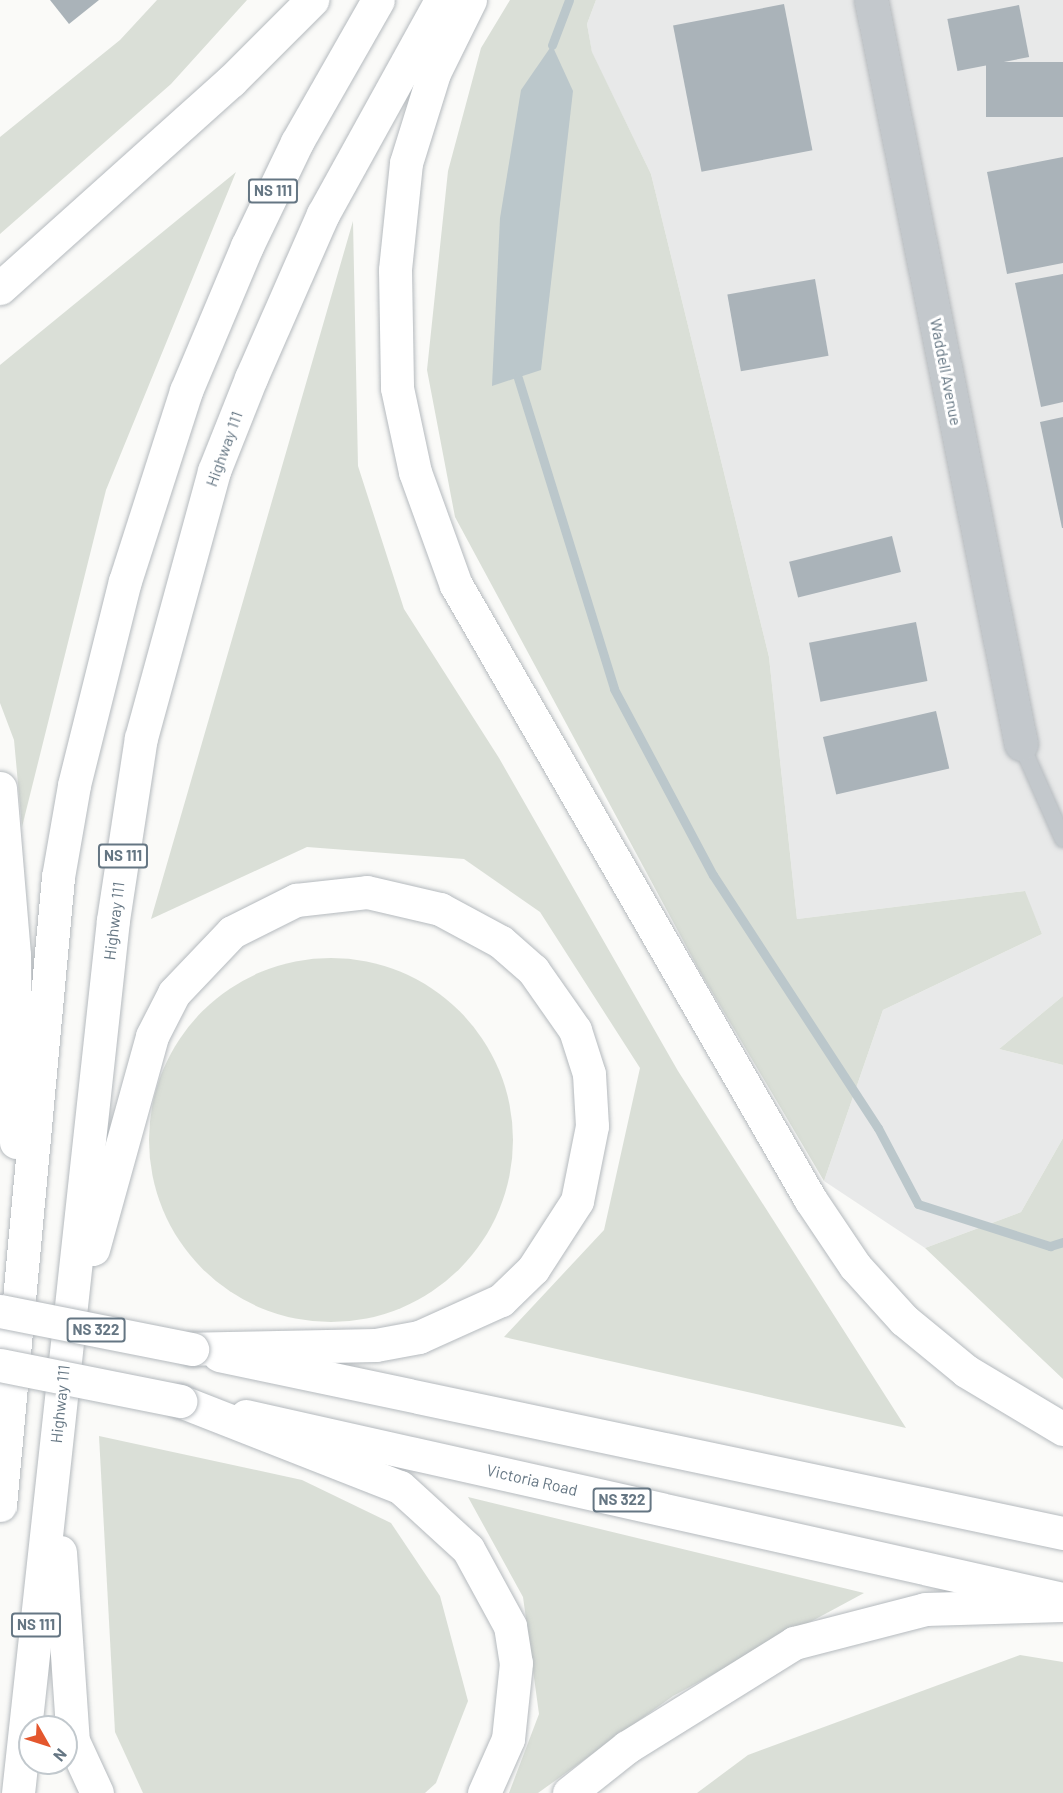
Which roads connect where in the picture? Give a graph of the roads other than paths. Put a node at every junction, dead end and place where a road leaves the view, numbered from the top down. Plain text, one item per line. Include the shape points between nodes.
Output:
1 (312, 0) edge
2 (378, 0) edge
3 (441, 0) edge
4 (470, 0) edge
5 (871, 0) edge
6 (0, 288) edge
7 (1021, 744) joint
8 (0, 788) edge
9 (1063, 839) edge
10 (25, 1246) junction
11 (0, 1311) edge
12 (65, 1349) junction
13 (192, 1349) junction
14 (0, 1365) edge
15 (180, 1401) junction
16 (1063, 1429) edge
17 (54, 1456) junction
18 (0, 1505) edge
19 (1063, 1533) edge
20 (1063, 1599) edge
21 (1063, 1605) edge
22 (18, 1793) edge
23 (97, 1793) edge
24 (484, 1793) edge
25 (569, 1793) edge

1 - 6 main road via 231,81
2 - 10 main road, NS 111 via 297,142 247,246 186,391 125,581 74,786 58,877
3 - 12 main road, Highway 111 / NS 111 via 323,214 291,283 214,471 173,609 141,738 113,920
4 - 16 main road via 434,73 406,163 395,270 397,388 415,472 456,585 810,1199 855,1266 904,1320 966,1371
5 - 7 street, Waddell Avenue
7 - 9 lane
8 - 10 main road via 14,955 16,1184
10 - 18 main road, NS 111
11 - 13 main road, NS 322, bridge
12 - 13 main road via 152,1036 174,993 201,959 261,914 296,900 367,892 440,909 501,942 554,996 575,1030 589,1074 592,1126 577,1201 533,1269 501,1300 419,1337 376,1345
12 - 17 main road, Highway 111 / NS 111
13 - 19 main road, NS 322
14 - 15 main road, Victoria Road / NS 322, bridge
15 - 20 main road, Victoria Road / NS 322
15 - 24 main road via 400,1486 468,1549 510,1626 516,1663 508,1739
17 - 22 main road, Highway 111 / NS 111
17 - 23 main road via 73,1741
21 - 25 main road via 925,1609 794,1643 627,1747

